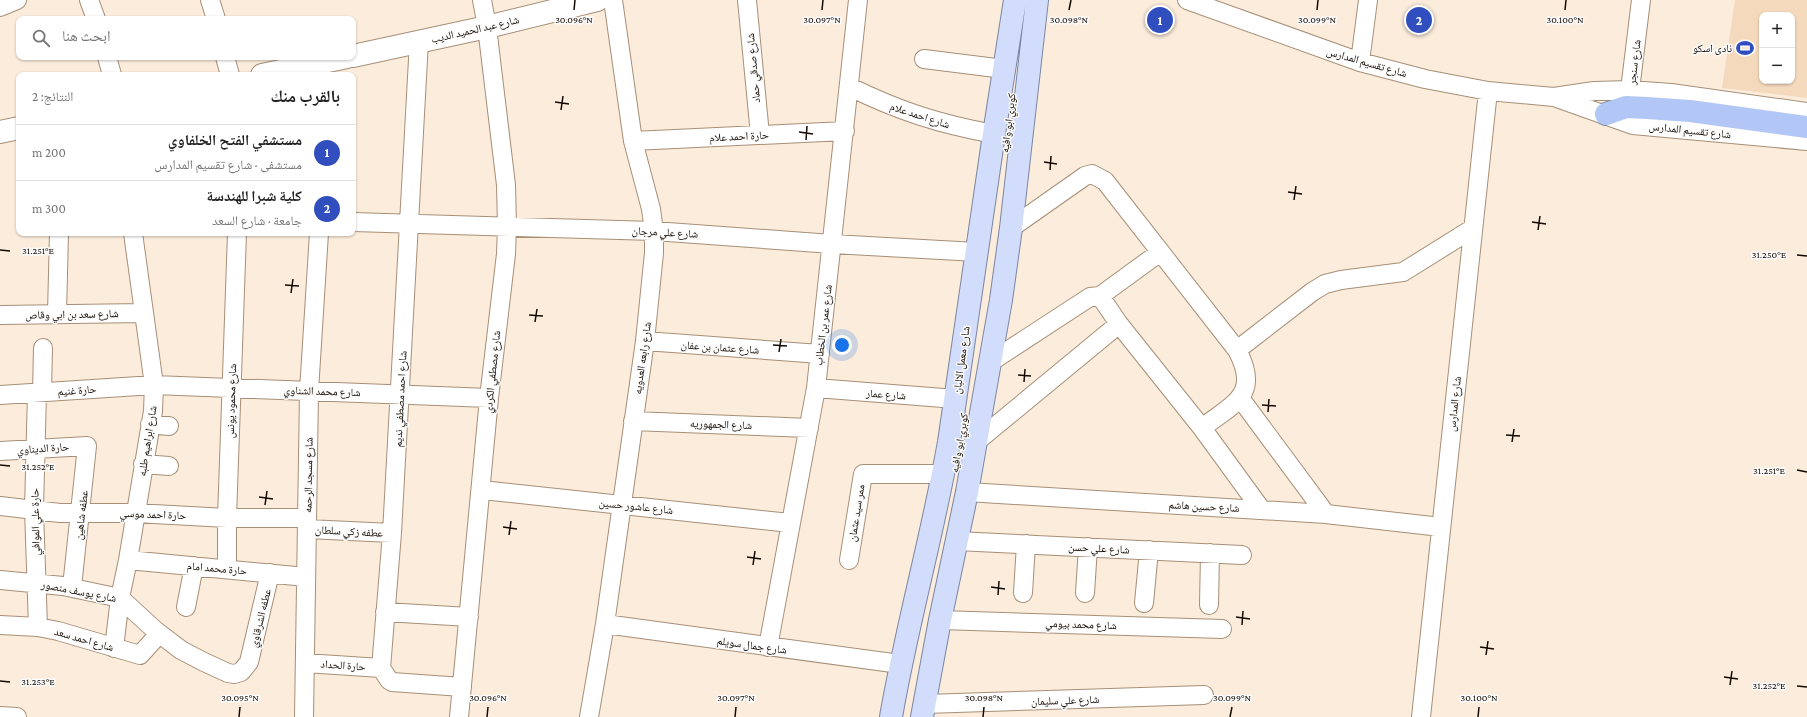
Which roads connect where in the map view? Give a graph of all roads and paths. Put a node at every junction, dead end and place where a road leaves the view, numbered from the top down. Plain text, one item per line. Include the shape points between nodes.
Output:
1 (17, 0) edge
2 (89, 0) edge
3 (210, 0) edge
4 (482, 0) edge
5 (597, 0) edge
6 (613, 0) edge
7 (747, 0) edge
8 (858, 0) edge
9 (1015, 0) edge
10 (1025, 0) edge
11 (1036, 0) edge
12 (1188, 0) edge
13 (1368, 0) edge
14 (1641, 0) edge
15 (0, 7) edge
16 (95, 16) edge
17 (215, 16) edge
18 (487, 26) junction
19 (419, 41) junction
20 (356, 55) edge
21 (924, 59) dead end
22 (108, 60) edge
23 (226, 60) edge
24 (341, 60) edge
25 (1360, 62) junction
26 (325, 68) edge
27 (1004, 69) junction
28 (111, 72) edge
29 (229, 72) edge
30 (289, 72) edge
31 (850, 87) junction
32 (1630, 90) junction
33 (1488, 91) junction
34 (1554, 97) junction
35 (1807, 112) edge
36 (1606, 114) junction
37 (1807, 127) edge
38 (16, 129) edge
39 (845, 131) junction
40 (0, 132) edge
41 (994, 134) junction
42 (760, 135) junction
43 (633, 141) junction
44 (1807, 142) edge
45 (356, 222) edge
46 (410, 225) junction
47 (508, 226) junction
48 (1011, 228) junction
49 (1472, 229) junction
50 (654, 231) junction
51 (59, 236) edge
52 (133, 236) edge
53 (237, 236) edge
54 (319, 236) edge
55 (832, 244) junction
56 (978, 252) junction
57 (1159, 253) junction
58 (1100, 296) junction
59 (143, 313) junction
60 (57, 314) junction
61 (0, 315) edge
62 (1120, 324) junction
63 (644, 341) junction
64 (43, 348) dead end
65 (1237, 350) junction
66 (820, 354) junction
67 (989, 363) junction
68 (154, 385) junction
69 (816, 388) junction
70 (232, 389) junction
71 (309, 391) junction
72 (40, 392) junction
73 (400, 394) junction
74 (0, 395) edge
75 (489, 398) junction
76 (1240, 398) junction
77 (956, 399) junction
78 (633, 421) junction
79 (150, 424) junction
80 (169, 426) dead end
81 (809, 428) junction
82 (1202, 428) junction
83 (976, 442) junction
84 (85, 445) joint
85 (35, 449) junction
86 (0, 451) edge
87 (143, 464) junction
88 (169, 466) dead end
89 (943, 474) junction
90 (482, 490) junction
91 (967, 492) junction
92 (621, 505) junction
93 (0, 506) edge
94 (1261, 509) junction
95 (34, 510) junction
96 (81, 513) junction
97 (135, 513) junction
98 (1326, 514) junction
99 (226, 518) junction
100 (307, 523) junction
101 (790, 523) junction
102 (1441, 527) junction
103 (392, 533) junction
104 (957, 541) junction
105 (1026, 544) junction
106 (1088, 547) junction
107 (1149, 550) junction
108 (1210, 554) junction
109 (1242, 555) dead end
110 (128, 560) junction
111 (849, 560) dead end
112 (194, 566) junction
113 (227, 569) junction
114 (270, 574) junction
115 (306, 577) junction
116 (0, 580) edge
117 (37, 583) junction
118 (72, 588) junction
119 (1023, 593) dead end
120 (1085, 593) dead end
121 (120, 598) junction
122 (1144, 603) dead end
123 (1209, 605) dead end
124 (186, 607) dead end
125 (385, 612) junction
126 (469, 617) junction
127 (940, 620) junction
128 (605, 624) junction
129 (0, 625) edge
130 (38, 627) junction
131 (1222, 629) dead end
132 (159, 634) junction
133 (768, 647) junction
134 (114, 648) junction
135 (249, 662) joint
136 (305, 663) junction
137 (900, 664) junction
138 (381, 668) junction
139 (462, 687) junction
140 (1204, 695) dead end
141 (923, 710) edge
142 (0, 716) edge
143 (17, 717) edge
144 (304, 717) edge
145 (459, 717) edge
146 (589, 717) edge
147 (891, 717) edge
148 (904, 717) edge
149 (1421, 717) edge

1 - 15 street
2 - 16 street
3 - 17 street
4 - 18 street, شارع مصطفي الكردي
5 - 18 street, شارع عبد الحميد الديب
6 - 43 street, شارع رابعه العدويه
7 - 42 street, شارع صدقي حماد
8 - 31 street, شارع عمر بن الخطاب
9 - 27 main road, شارع معمل الالبان
10 - 148 main road, كوبري ابو وافيه via 994,237 964,415 949,501
11 - 48 main road
12 - 25 street, شارع تقسيم المدارس
13 - 25 street
14 - 32 street, شارع سنجر
18 - 19 street, شارع عبد الحميد الديب
18 - 47 street, شارع مصطفي الكردي via 506,185
19 - 20 street, شارع عبد الحميد الديب
19 - 46 street, شارع احمد مصطفي نديم
21 - 27 street
22 - 28 street
23 - 29 street
24 - 26 street
25 - 33 street, شارع تقسيم المدارس
26 - 30 street
27 - 41 main road, شارع معمل الالبان
31 - 39 street, شارع عمر بن الخطاب
31 - 41 street, شارع احمد علام via 924,118
32 - 34 street, شارع تقسيم المدارس via 1594,91
32 - 35 street, شارع تقسيم المدارس
32 - 36 street, شارع سنجر
33 - 34 street, شارع تقسيم المدارس
33 - 49 street, شارع المدارس
34 - 36 street, شارع تقسيم المدارس
36 - 37 highway via 1626,107 1647,108 1690,111
36 - 44 street, شارع تقسيم المدارس via 1633,125
38 - 40 street
39 - 42 street, حارة احمد علام
39 - 55 street, شارع عمر بن الخطاب
41 - 56 main road, شارع معمل الالبان
42 - 43 street, حارة احمد علام
43 - 50 street, شارع رابعه العدويه via 651,209
45 - 46 street, شارع علي مرجان
46 - 47 street, شارع علي مرجان
46 - 73 street, شارع احمد مصطفي نديم
47 - 50 street, شارع علي مرجان
47 - 75 street, شارع مصطفي الكردي
48 - 57 street via 1085,176 1092,174 1105,181
48 - 67 main road
49 - 65 street via 1403,272 1325,284
49 - 102 street, شارع المدارس
50 - 55 street, شارع علي مرجان
50 - 63 street, شارع رابعه العدويه
51 - 60 street
52 - 59 street, شارع ابراهيم طلبه
53 - 70 street, شارع محمود يونس
54 - 71 street, شارع مسجد الرحمه
55 - 56 street, شارع علي مرجان
55 - 66 street, شارع عمر بن الخطاب
56 - 77 main road, شارع معمل الالبان
57 - 58 street
57 - 65 street
58 - 62 street
58 - 67 street via 1090,297
59 - 60 street, شارع سعد بن ابي وقاص
59 - 68 street, شارع ابراهيم طلبه
60 - 61 street, شارع سعد بن ابي وقاص
62 - 82 street
62 - 83 street
63 - 66 street, شارع عثمان بن عفان
63 - 78 street, شارع رابعه العدويه
64 - 72 street, حارة علي الموافي
65 - 76 street via 1245,366 1247,378 1246,387
66 - 69 street, شارع عمر بن الخطاب
67 - 83 main road
68 - 70 street, شارع محمد الشناوي
68 - 72 street, حارة غنيم
68 - 79 street, شارع ابراهيم طلبه
69 - 77 street, شارع عمار
69 - 81 street, شارع عمر بن الخطاب
70 - 71 street, شارع محمد الشناوي
70 - 99 street, شارع محمود يونس
71 - 73 street, شارع محمد الشناوي
71 - 100 street, شارع مسجد الرحمه
72 - 74 street, حارة غنيم
72 - 85 street, حارة علي الموافي
73 - 75 street, شارع محمد الشناوي
73 - 103 street, شارع احمد مصطفي نديم
75 - 90 street, شارع مصطفي الكردي
76 - 82 street
76 - 98 street
77 - 89 main road, شارع معمل الالبان
78 - 81 street, شارع الجمهوريه
78 - 92 street, شارع رابعه العدويه
79 - 80 street
79 - 87 street, شارع ابراهيم طلبه
81 - 101 street, شارع عمر بن الخطاب
82 - 94 street
83 - 91 main road
84 - 85 street, حارة الديناوي
84 - 96 street, عطفه شاهين via 88,448
85 - 86 street, حارة الديناوي
85 - 95 street, حارة علي الموافي
87 - 88 street
87 - 97 street, شارع ابراهيم طلبه
89 - 111 street, ممر سيد عثمان via 863,474
89 - 137 main road, شارع معمل الالبان
90 - 92 street, شارع عاشور حسين
90 - 126 street, شارع مصطفي الكردي
91 - 94 street, شارع حسين هاشم
91 - 104 main road
92 - 101 street, شارع عاشور حسين
92 - 128 street, شارع رابعه العدويه
93 - 95 street, حارة احمد موسي
94 - 98 street, شارع حسين هاشم
95 - 96 street, حارة احمد موسي
95 - 117 street, حارة علي الموافي
96 - 97 street, حارة احمد موسي
96 - 118 street, عطفه شاهين
97 - 99 street, حارة احمد موسي
97 - 110 street, شارع ابراهيم طلبه
98 - 102 street, شارع حسين هاشم
99 - 100 street, حارة احمد موسي
99 - 113 street, شارع محمود يونس
100 - 103 street, عطفه زكي سلطان
100 - 115 street, شارع مسجد الرحمه
101 - 133 street, شارع عمر بن الخطاب
102 - 149 street, شارع المدارس
103 - 125 street, شارع احمد مصطفي نديم
104 - 105 street, شارع علي حسن
104 - 127 main road
105 - 106 street, شارع علي حسن
105 - 119 street
106 - 107 street, شارع علي حسن
106 - 120 street
107 - 108 street, شارع علي حسن
107 - 122 street
108 - 109 street, شارع علي حسن
108 - 123 street
110 - 112 street, حارة محمد امام
110 - 121 street, شارع ابراهيم طلبه
112 - 113 street, حارة محمد امام
112 - 124 street
113 - 114 street, حارة محمد امام
114 - 115 street, حارة محمد امام
114 - 135 street, عطفه الشرقاوي
115 - 136 street, شارع مسجد الرحمه
116 - 117 street, شارع يوسف منصور
117 - 118 street, شارع يوسف منصور
117 - 130 street, حارة علي الموافي
118 - 121 street, شارع يوسف منصور
121 - 132 street, شارع يوسف منصور
121 - 134 street, شارع ابراهيم طلبه
125 - 126 street
125 - 138 street, شارع احمد مصطفي نديم
126 - 139 street, شارع مصطفي الكردي
127 - 131 street, شارع محمد بيومي
127 - 141 main road
128 - 133 street, شارع جمال سويلم
128 - 146 street, شارع رابعه العدويه
129 - 130 street, شارع احمد سعد
130 - 134 street, شارع احمد سعد
132 - 134 street, شارع احمد سعد via 140,655
132 - 135 street, شارع يوسف منصور via 181,650 228,673 241,672
133 - 137 street, شارع جمال سويلم
136 - 138 street, حارة الحداد
136 - 144 street, شارع مسجد الرحمه
137 - 147 main road, شارع معمل الالبان
138 - 139 street via 392,682
139 - 145 street, شارع مصطفي الكردي
140 - 141 street, شارع علي سليمان
142 - 143 street

